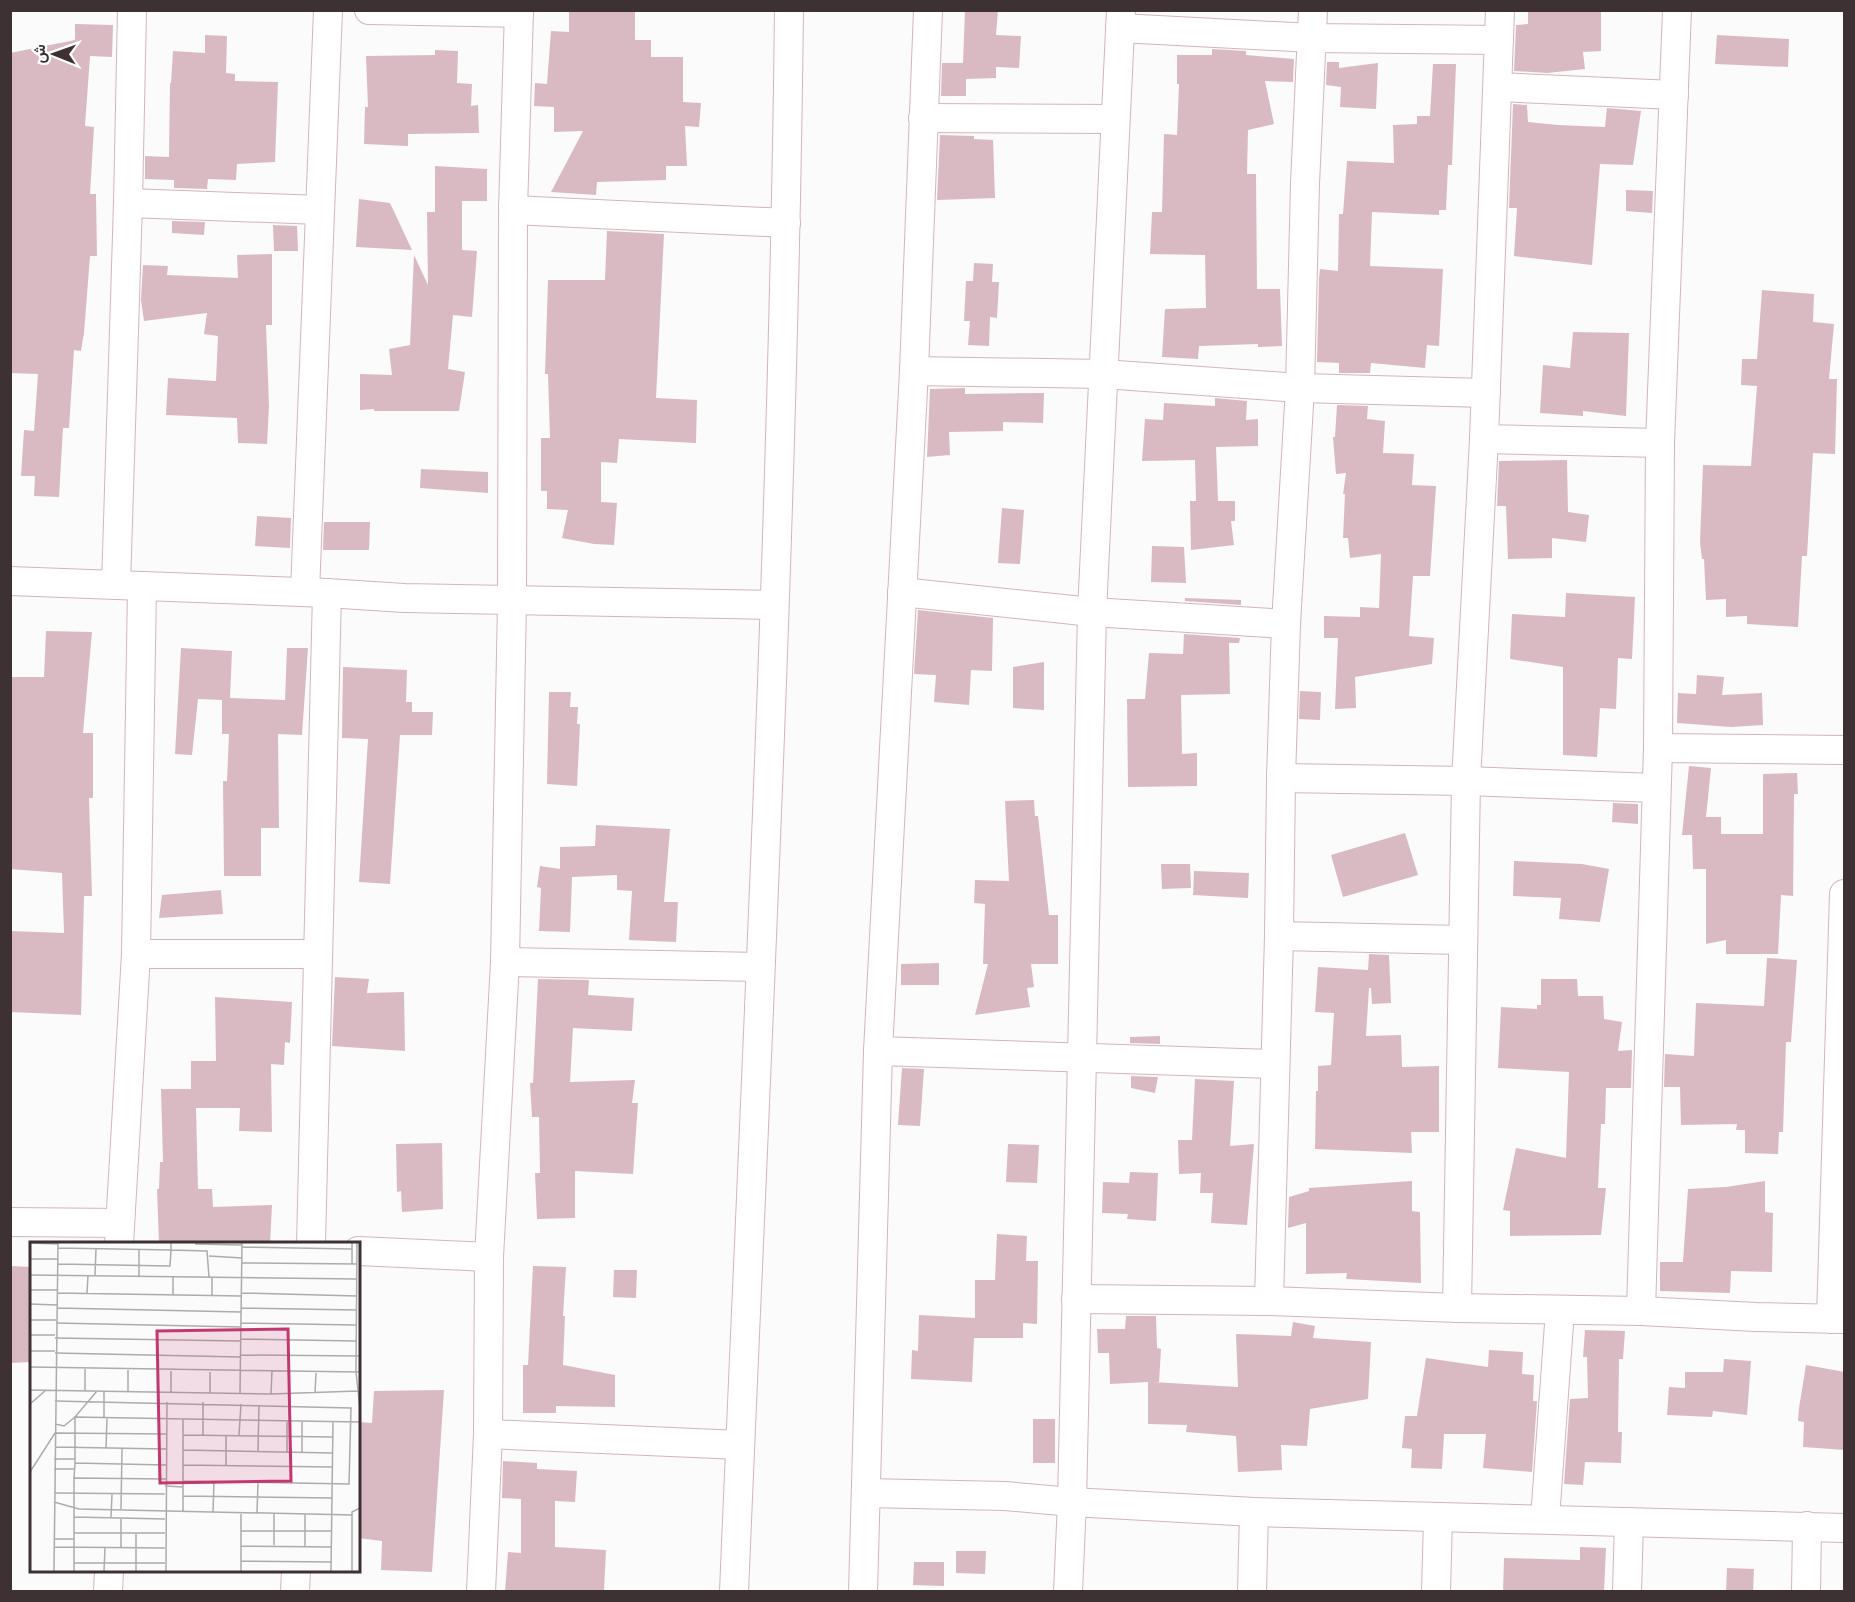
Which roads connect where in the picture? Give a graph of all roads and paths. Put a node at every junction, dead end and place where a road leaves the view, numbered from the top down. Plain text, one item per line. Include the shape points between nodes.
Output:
1 (132, 10) edge
2 (328, 10) edge
3 (369, 10) edge
4 (789, 10) edge
5 (928, 10) edge
6 (1500, 10) edge
7 (1677, 10) edge
8 (519, 12) edge
9 (1120, 19) edge
10 (1313, 24) edge
11 (1499, 40) junction
12 (1498, 87) junction
13 (1674, 95) junction
14 (923, 118) junction
15 (1115, 119) junction
16 (128, 203) junction
17 (320, 210) junction
18 (513, 210) junction
19 (786, 223) junction
20 (914, 371) junction
21 (1103, 374) junction
22 (1300, 388) junction
23 (1486, 393) junction
24 (1484, 439) junction
25 (1660, 443) junction
26 (10, 581) edge
27 (129, 585) junction
28 (316, 592) junction
29 (902, 592) junction
30 (512, 602) junction
31 (774, 605) junction
32 (1092, 612) junction
33 (1287, 624) junction
34 (1658, 748) junction
35 (1845, 750) edge
36 (1281, 778) junction
37 (1466, 781) junction
38 (1656, 788) junction
39 (1845, 894) edge
40 (1844, 935) edge
41 (1279, 936) junction
42 (1462, 940) junction
43 (136, 954) junction
44 (317, 954) junction
45 (505, 962) junction
46 (760, 967) junction
47 (878, 1051) junction
48 (1083, 1057) junction
49 (1274, 1064) junction
50 (10, 1222) edge
51 (120, 1233) edge
52 (311, 1242) edge
53 (360, 1251) edge
54 (489, 1257) junction
55 (1076, 1299) junction
56 (1269, 1301) junction
57 (1457, 1308) junction
58 (1560, 1310) junction
59 (1641, 1311) junction
60 (1838, 1319) edge
61 (488, 1434) junction
62 (740, 1445) junction
63 (866, 1493) junction
64 (1072, 1502) junction
65 (1254, 1512) junction
66 (1438, 1518) junction
67 (1545, 1519) junction
68 (1629, 1522) junction
69 (1807, 1526) junction
70 (1845, 1528) edge
71 (109, 1572) edge
72 (296, 1572) edge
73 (108, 1592) edge
74 (295, 1592) edge
75 (481, 1592) edge
76 (734, 1592) edge
77 (863, 1592) edge
78 (1068, 1592) edge
79 (1252, 1592) edge
80 (1436, 1592) edge
81 (1627, 1592) edge
82 (1806, 1592) edge

1 - 16 street
2 - 17 street
3 - 8 street
4 - 19 street
5 - 14 street
6 - 11 street
7 - 13 street
8 - 18 street
9 - 10 street
9 - 15 street
10 - 11 street
10 - 22 street
11 - 12 street
12 - 13 street
12 - 23 street
13 - 25 street
14 - 15 street
14 - 20 street
15 - 21 street
16 - 17 street
16 - 27 street
17 - 28 street
18 - 19 street
18 - 30 street
19 - 31 street
20 - 21 street
20 - 29 street
21 - 22 street
21 - 32 street
22 - 23 street
22 - 33 street
23 - 24 street
24 - 25 street
24 - 37 street
25 - 34 street
26 - 27 street
27 - 28 street
27 - 43 street
28 - 30 street
28 - 44 street
29 - 32 street
29 - 47 street
30 - 31 street
30 - 45 street
31 - 46 street
32 - 33 street
32 - 48 street
33 - 36 street
34 - 35 street
34 - 38 street
36 - 37 street
36 - 41 street
37 - 38 street
37 - 42 street
38 - 59 street
39 - 40 street
40 - 60 street
41 - 42 street
41 - 49 street
42 - 57 street
43 - 44 street
43 - 51 street
44 - 52 street
45 - 46 street
45 - 54 street
46 - 62 street
47 - 48 street
47 - 63 street
48 - 49 street
48 - 55 street
49 - 56 street
50 - 51 street
53 - 54 street
54 - 61 street
55 - 56 street
55 - 64 street
56 - 57 street
57 - 58 street
58 - 59 street
58 - 67 street
59 - 60 street
61 - 62 street
61 - 75 street
62 - 76 street
63 - 64 street via 1005,1496
63 - 77 street
64 - 65 street
64 - 78 street
65 - 66 street
65 - 79 street
66 - 67 street
66 - 80 street
67 - 68 street
68 - 69 street
68 - 81 street
69 - 70 street
69 - 82 street
71 - 73 street
72 - 74 street

